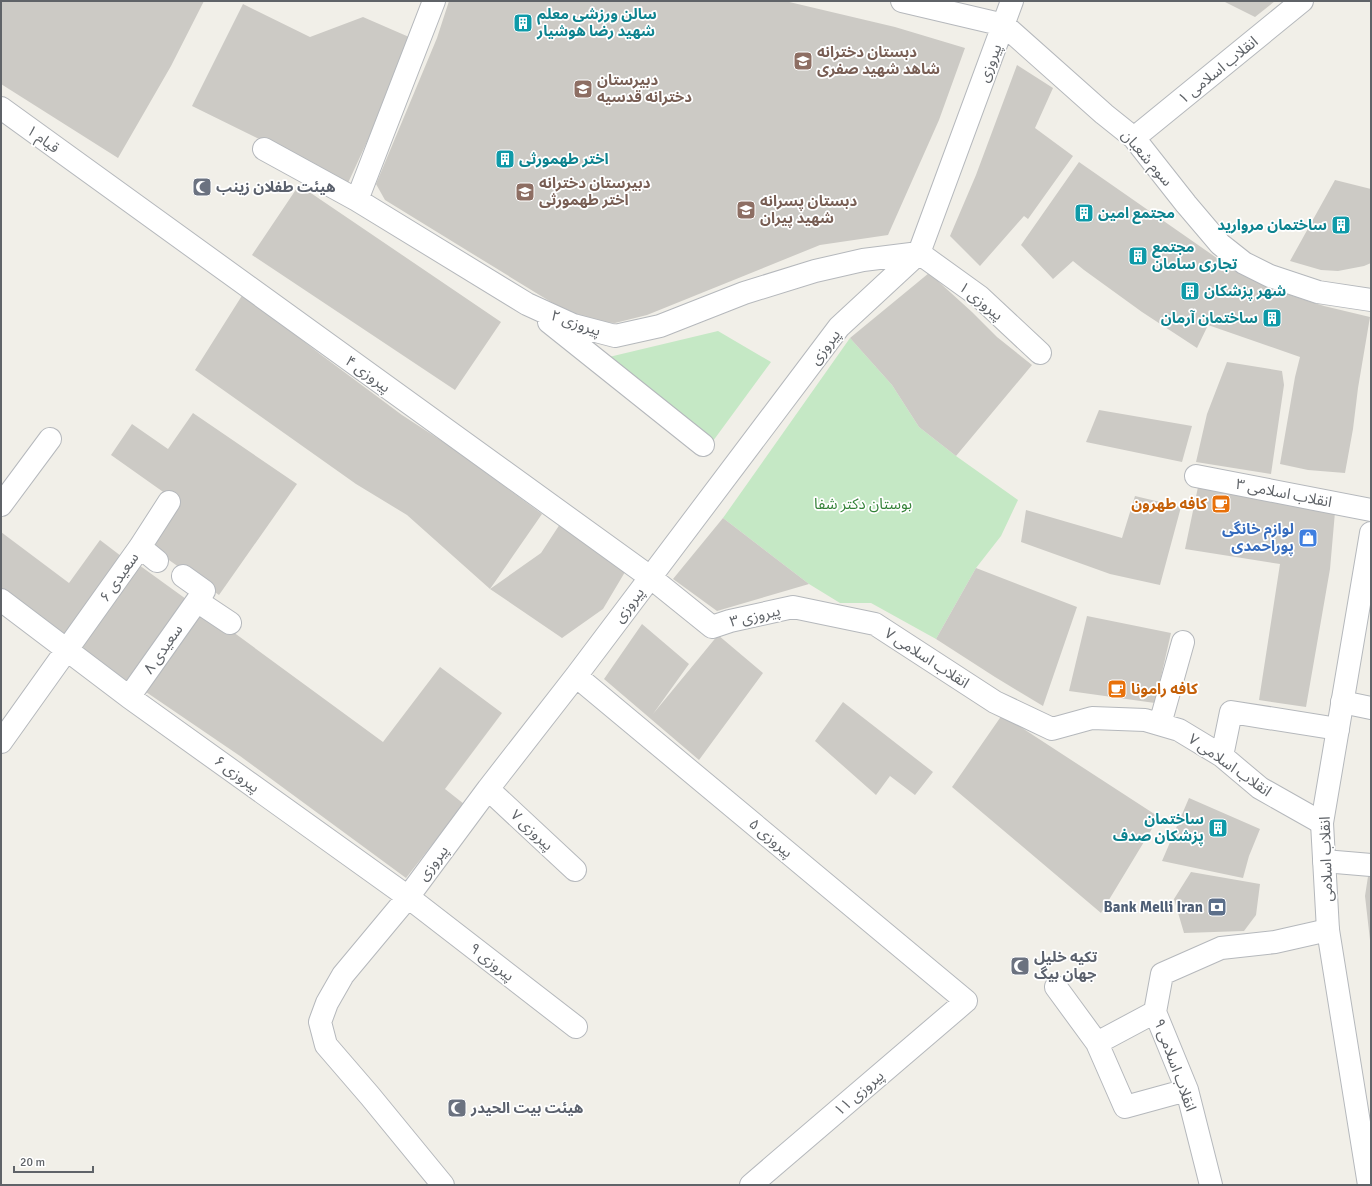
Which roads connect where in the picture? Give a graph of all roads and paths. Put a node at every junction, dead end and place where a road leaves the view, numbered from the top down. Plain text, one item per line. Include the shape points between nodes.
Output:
1 (434, 1) edge
2 (902, 1) edge
3 (1012, 1) edge
4 (1302, 1) edge
5 (1004, 25) junction
6 (1, 108) edge
7 (1134, 138) junction
8 (264, 149) dead end
9 (85, 170) joint
10 (357, 200) junction
11 (919, 253) junction
12 (1371, 300) edge
13 (527, 304) junction
14 (1040, 352) dead end
15 (50, 439) dead end
16 (703, 445) dead end
17 (1196, 476) dead end
18 (169, 502) dead end
19 (1, 505) edge
20 (1371, 510) edge
21 (1371, 533) edge
22 (140, 547) junction
23 (157, 560) dead end
24 (183, 576) dead end
25 (650, 577) junction
26 (1366, 586) edge
27 (1, 600) edge
28 (197, 601) junction
29 (230, 623) dead end
30 (875, 624) joint
31 (1182, 642) dead end
32 (67, 650) junction
33 (576, 676) junction
34 (129, 697) junction
35 (1342, 702) junction
36 (1371, 708) edge
37 (1160, 724) junction
38 (1338, 729) junction
39 (1, 742) edge
40 (1222, 756) junction
41 (488, 789) junction
42 (1322, 823) junction
43 (1324, 861) junction
44 (1371, 865) edge
45 (575, 870) dead end
46 (408, 897) junction
47 (1328, 930) junction
48 (1056, 986) dead end
49 (966, 1001) joint
50 (1154, 1012) junction
51 (576, 1027) dead end
52 (1097, 1043) junction
53 (1187, 1090) junction
54 (443, 1185) edge
55 (751, 1185) edge
56 (1211, 1185) edge
57 (1369, 1185) edge

1 - 10 street
2 - 5 street, سوم شعبان
3 - 5 street, پیروزی
4 - 7 street, انقلاب اسلامی ۱
5 - 7 street, سوم شعبان
5 - 11 street, پیروزی
6 - 9 street, قیام ۱
7 - 12 street, سوم شعبان via 1220,244 1244,263 1270,276 1318,292
8 - 10 street, پیروزی ۲
9 - 25 street, پیروزی ۴
10 - 13 street, پیروزی ۲
11 - 13 street, پیروزی ۲ via 863,260 815,271 744,293 660,326 615,336 573,325
11 - 14 street, پیروزی ۱ via 980,297
11 - 25 street, پیروزی via 839,327
13 - 16 street
15 - 19 street
17 - 20 street, انقلاب اسلامی ۳
18 - 22 street, سعیدی ۶
21 - 26 street, انقلاب اسلامی
22 - 23 street
22 - 32 street, سعیدی ۶
24 - 28 street via 204,591
25 - 30 street, پیروزی ۳ via 712,627 793,607
25 - 33 street, پیروزی
26 - 35 street, انقلاب اسلامی
27 - 32 street, پیروزی ۶
28 - 29 street
28 - 34 street, سعیدی ۸
30 - 37 street, انقلاب اسلامی ۷ via 995,702 1052,729 1092,718 1145,720
31 - 37 street
32 - 34 street, پیروزی ۶
32 - 39 street, سعیدی ۶
33 - 41 street, پیروزی
33 - 49 street, پیروزی ۵
34 - 46 street, پیروزی ۶
35 - 36 street
35 - 38 street, انقلاب اسلامی
37 - 40 street, انقلاب اسلامی ۷ via 1179,730
38 - 40 street via 1231,712
38 - 42 street, انقلاب اسلامی
40 - 42 street, انقلاب اسلامی ۷ via 1260,788
41 - 45 street, پیروزی ۷
41 - 46 street, پیروزی
42 - 43 street, انقلاب اسلامی
43 - 44 street
43 - 47 street, انقلاب اسلامی
46 - 51 street, پیروزی ۹
46 - 54 street, پیروزی via 343,976 320,1022 326,1045
47 - 50 street, انقلاب اسلامی ۹ via 1275,942 1221,948 1162,974
47 - 57 street, انقلاب اسلامی
48 - 52 street
49 - 55 street, پیروزی ۱۱
50 - 52 street
50 - 53 street, انقلاب اسلامی ۹
52 - 53 street via 1125,1107
53 - 56 street, انقلاب اسلامی ۹

